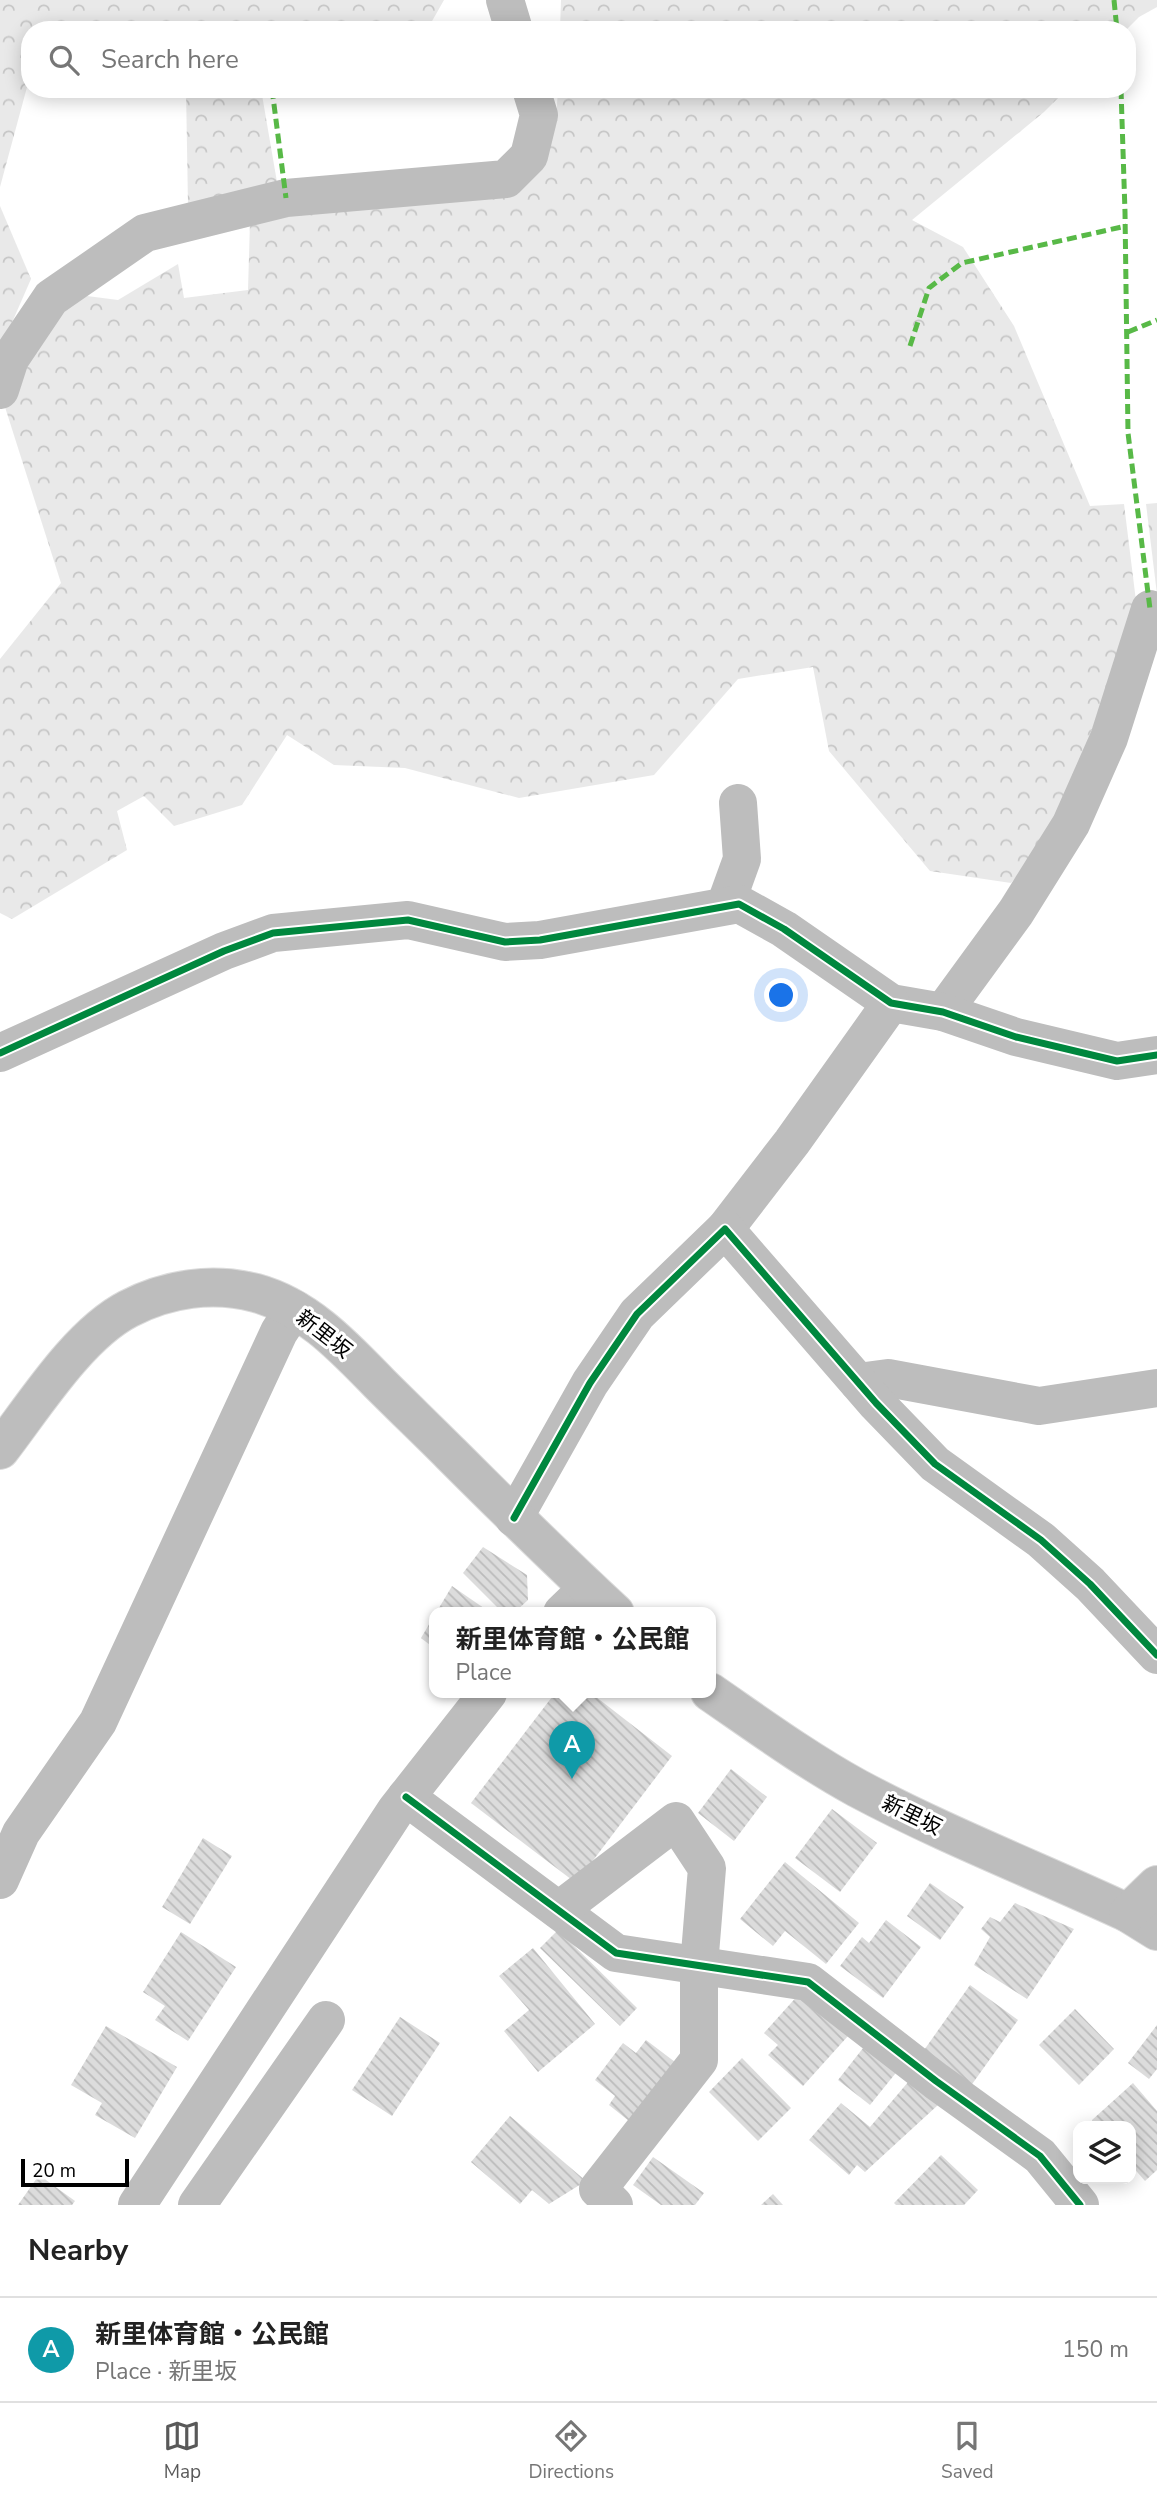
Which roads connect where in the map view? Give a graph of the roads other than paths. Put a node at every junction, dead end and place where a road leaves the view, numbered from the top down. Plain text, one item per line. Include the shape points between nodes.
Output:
1 (505, 0) edge
2 (511, 21) edge
3 (534, 98) edge
4 (0, 390) edge
5 (1157, 626) edge
6 (738, 803) dead end
7 (725, 906) junction
8 (891, 1003) junction
9 (943, 1012) junction
10 (0, 1053) edge
11 (1157, 1055) edge
12 (725, 1229) junction
13 (294, 1309) junction
14 (858, 1382) junction
15 (1157, 1388) edge
16 (0, 1450) edge
17 (514, 1518) junction
18 (589, 1604) edge
19 (1157, 1655) edge
20 (716, 1696) edge
21 (484, 1698) edge
22 (406, 1797) junction
23 (0, 1880) edge
24 (1157, 1885) edge
25 (559, 1910) junction
26 (1143, 1922) edge
27 (699, 1966) junction
28 (326, 2020) dead end
29 (197, 2113) junction
30 (261, 2116) junction
31 (137, 2205) edge
32 (197, 2205) edge
33 (614, 2205) edge
34 (1080, 2205) edge

1 - 2 street
3 - 4 street via 539,115 529,156 506,179 286,198 145,233 51,298 10,359
5 - 9 street via 1150,609 1110,738 1071,824 1016,912
6 - 7 street via 743,859
7 - 8 street via 739,904 785,929
7 - 10 street via 540,940 505,942 408,920 273,933
8 - 9 street
8 - 12 street
9 - 11 street via 1016,1037 1117,1061
12 - 14 street
12 - 17 street via 637,1314 590,1383
13 - 16 street, 新里坂 via 257,1293 201,1286 128,1309 103,1325 68,1361
13 - 17 street, 新里坂 via 331,1334
13 - 23 street via 279,1332 98,1722 21,1833
14 - 15 street via 888,1378 1039,1406
14 - 19 street via 935,1464 1041,1540
17 - 18 street, 新里坂
20 - 26 street, 新里坂 via 855,1787
21 - 22 street
22 - 25 street
22 - 29 street
24 - 26 street
25 - 27 street via 616,1953
25 - 27 street via 676,1821 707,1868
27 - 33 street via 699,2060 598,2189
27 - 34 street via 808,1982 1041,2155
28 - 30 street
29 - 30 street
29 - 31 street
30 - 32 street

